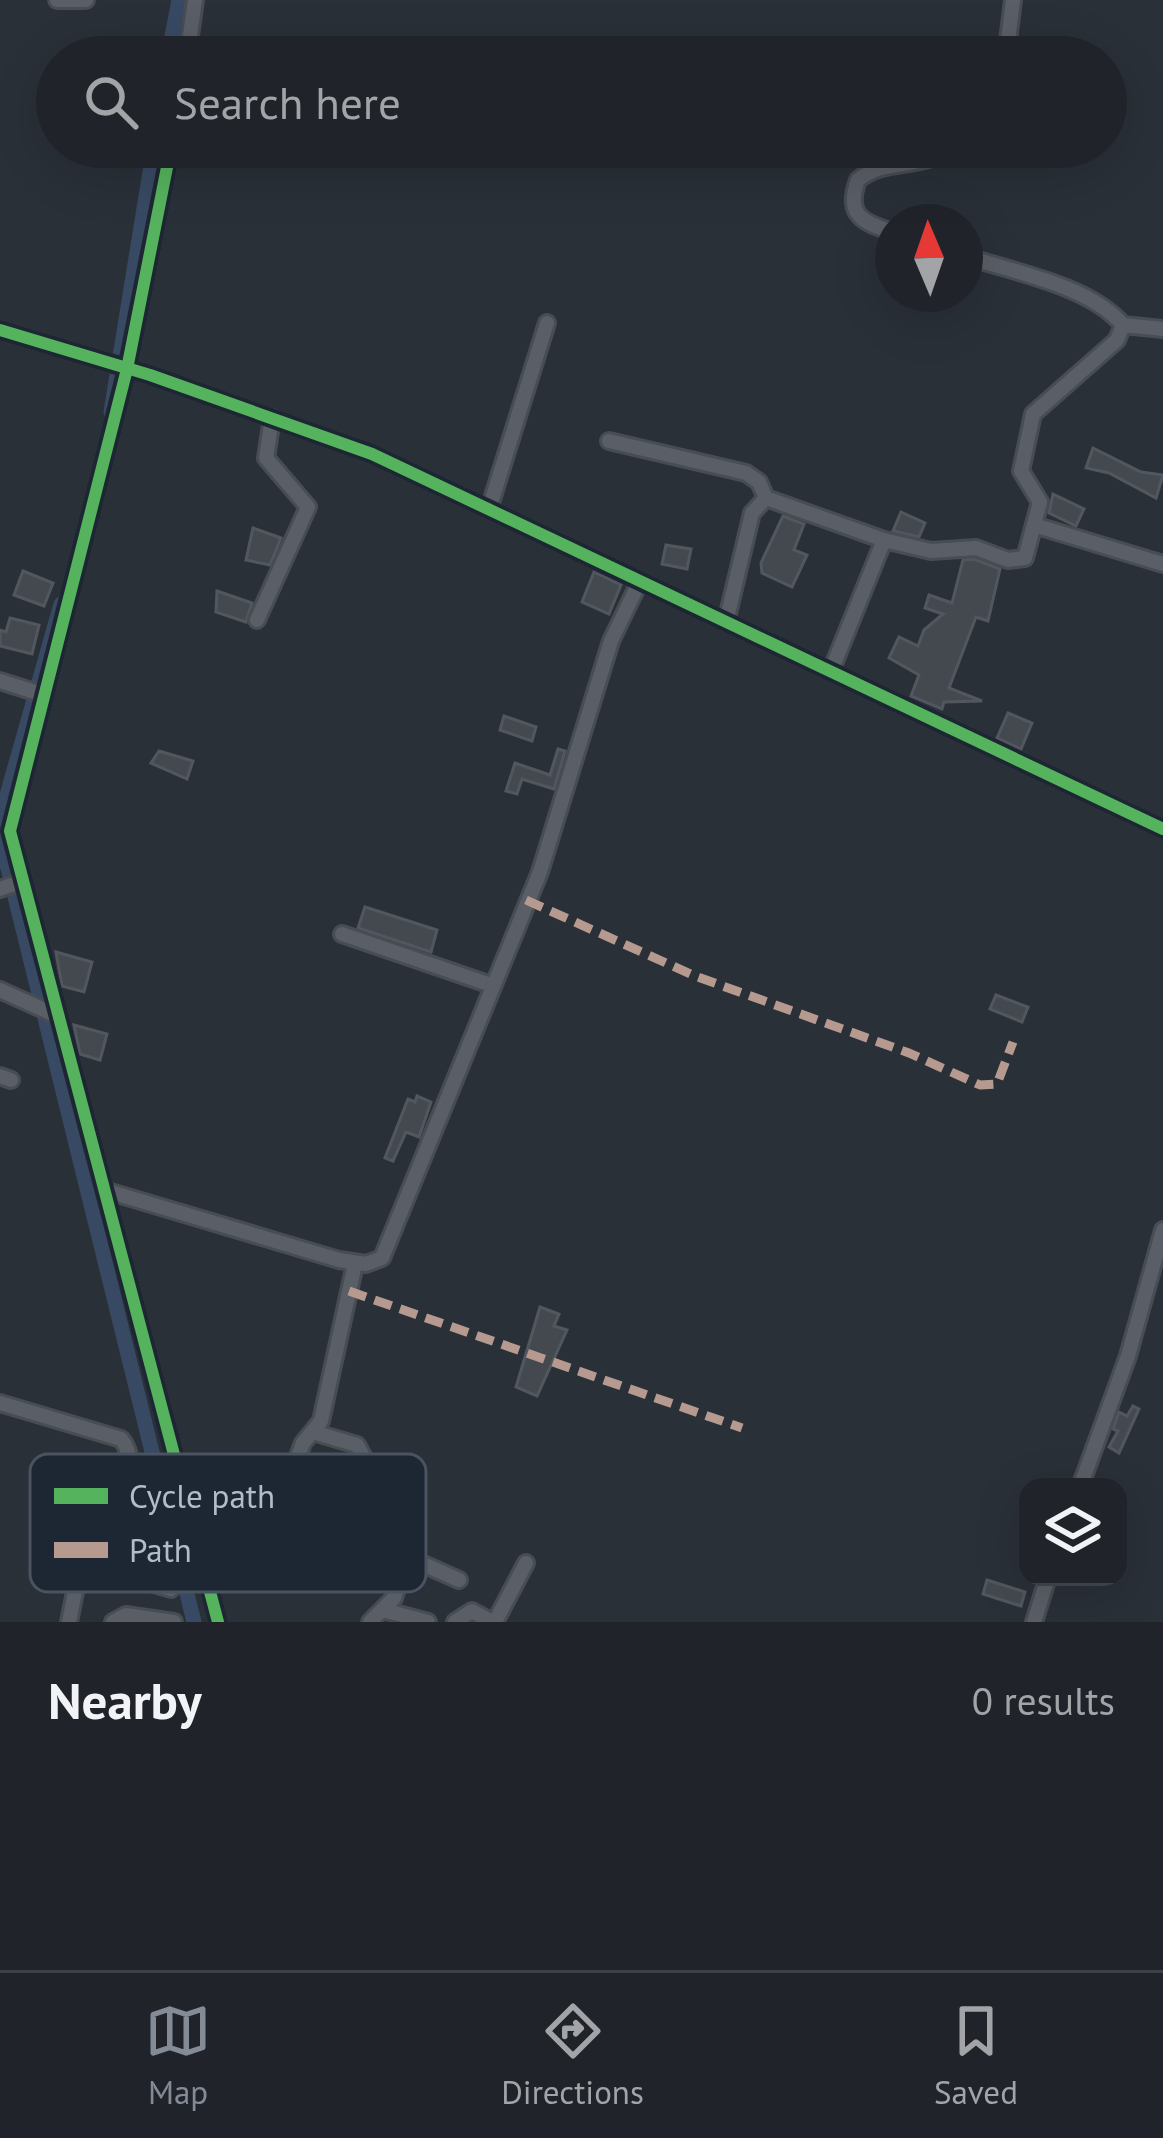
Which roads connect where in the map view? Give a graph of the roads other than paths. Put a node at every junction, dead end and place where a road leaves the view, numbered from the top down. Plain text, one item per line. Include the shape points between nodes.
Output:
1 (57, 0) edge
2 (86, 0) edge
3 (195, 0) edge
4 (1013, 0) edge
5 (190, 36) edge
6 (1009, 36) edge
7 (167, 168) edge
8 (880, 168) edge
9 (875, 227) edge
10 (983, 262) edge
11 (547, 323) dead end
12 (1123, 325) junction
13 (1163, 328) edge
14 (0, 330) edge
15 (121, 367) junction
16 (272, 418) junction
17 (609, 441) dead end
18 (766, 498) junction
19 (489, 509) junction
20 (1034, 525) junction
21 (884, 540) junction
22 (1163, 564) edge
23 (640, 581) junction
24 (257, 620) dead end
25 (726, 622) junction
26 (831, 671) junction
27 (0, 681) edge
28 (38, 693) junction
29 (1163, 829) edge
30 (10, 885) edge
31 (342, 934) dead end
32 (491, 985) junction
33 (0, 990) edge
34 (46, 1011) junction
35 (104, 1190) junction
36 (1163, 1230) edge
37 (355, 1264) junction
38 (0, 1403) edge
39 (313, 1432) junction
40 (129, 1454) edge
41 (174, 1454) edge
42 (304, 1454) edge
43 (362, 1454) edge
44 (1083, 1478) edge
45 (526, 1562) dead end
46 (426, 1566) edge
47 (460, 1580) dead end
48 (1045, 1586) edge
49 (74, 1592) edge
50 (210, 1592) edge
51 (396, 1592) edge
52 (382, 1610) junction
53 (69, 1622) edge
54 (113, 1622) edge
55 (174, 1622) edge
56 (218, 1622) edge
57 (370, 1622) edge
58 (428, 1622) edge
59 (455, 1622) edge
60 (493, 1622) edge
61 (1034, 1622) edge

1 - 2 street
3 - 5 street
4 - 6 street
7 - 15 street
8 - 9 street via 858,180 852,203 863,223
10 - 12 street via 1077,296
11 - 19 street
12 - 13 street
12 - 20 street via 1117,340 1033,414 1021,471 1040,496
14 - 15 street
15 - 16 street
15 - 28 street
16 - 19 street
16 - 24 street via 266,458 308,507
17 - 18 street via 746,473
18 - 21 street
18 - 25 street via 752,513
19 - 23 street
20 - 21 street via 1025,558 1016,561 976,548 931,551
20 - 22 street
21 - 26 street
23 - 25 street
23 - 32 street via 610,641 540,872
25 - 26 street
26 - 29 street
27 - 28 street
28 - 30 street via 10,830
30 - 34 street
31 - 32 street
32 - 37 street via 388,1248 375,1262
33 - 34 street
34 - 35 street
35 - 37 street
35 - 41 street
36 - 44 street
37 - 39 street
38 - 40 street via 121,1439
39 - 42 street
39 - 43 street via 357,1445
45 - 60 street
46 - 47 street
48 - 61 street
49 - 53 street
50 - 56 street
51 - 52 street
52 - 57 street
52 - 58 street
54 - 55 street via 126,1615
59 - 60 street via 472,1611

